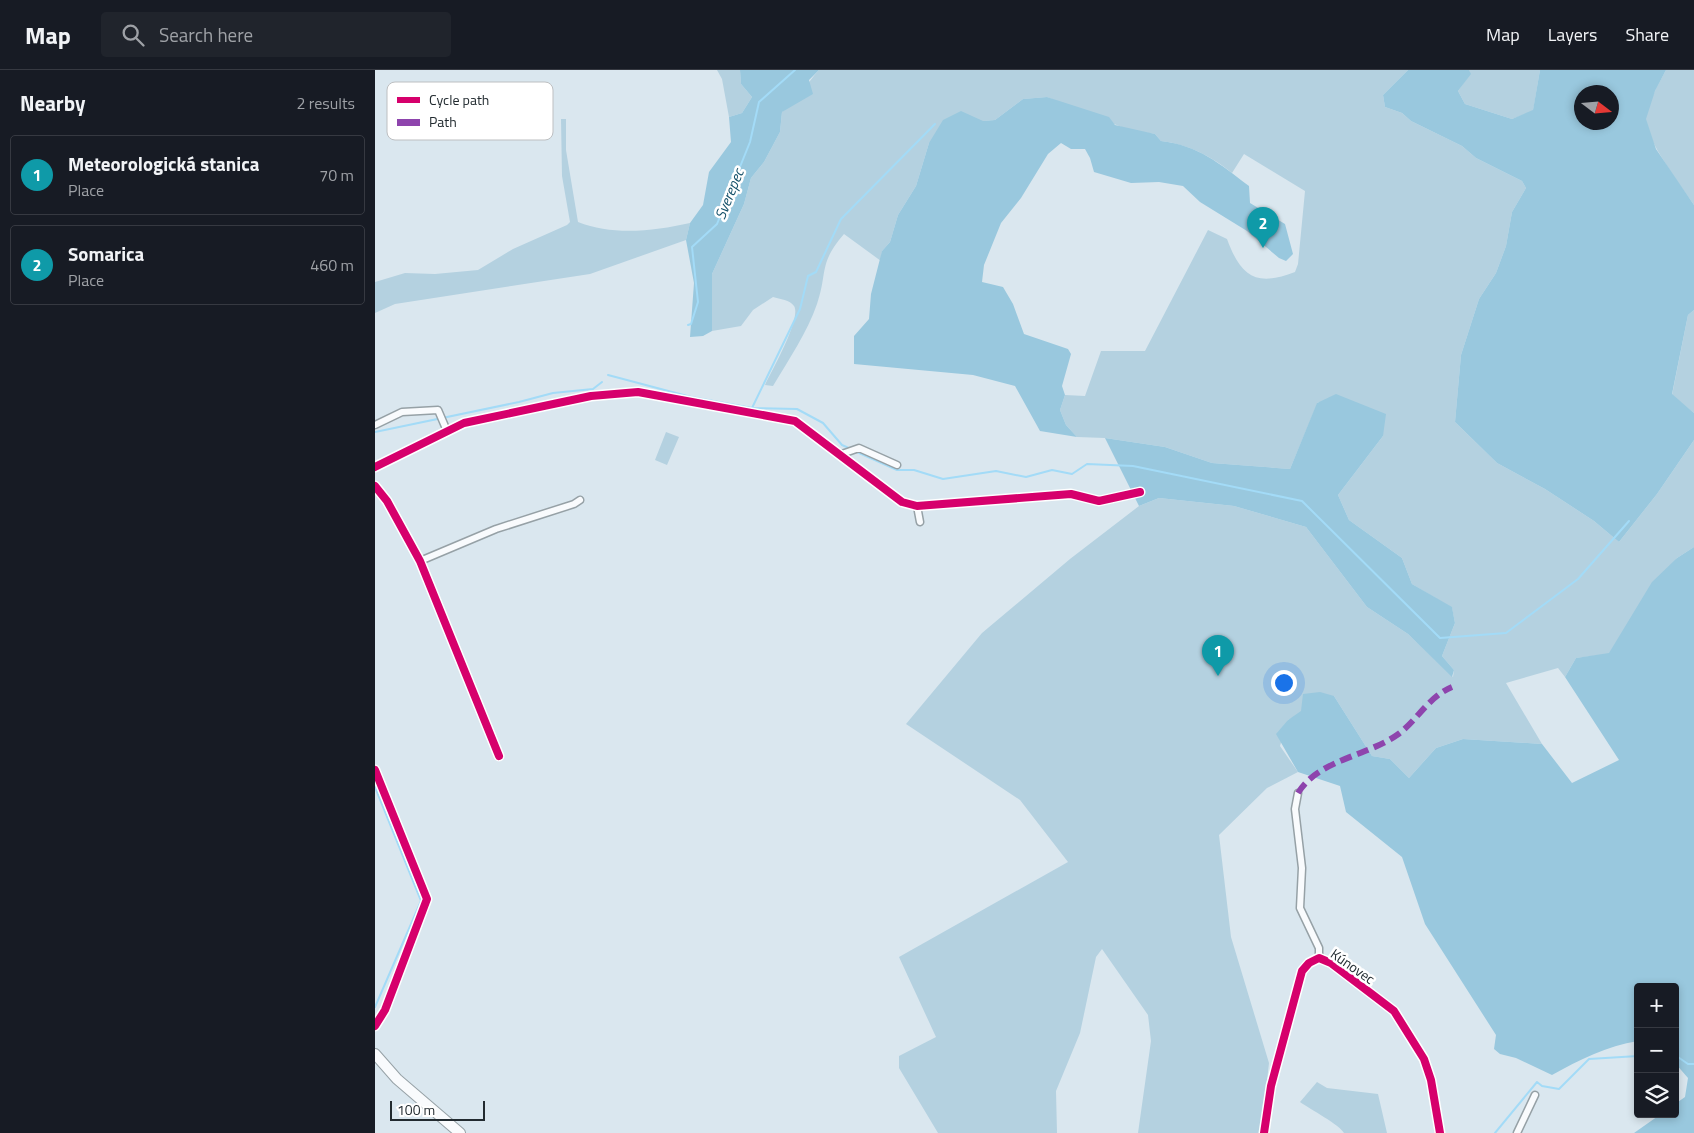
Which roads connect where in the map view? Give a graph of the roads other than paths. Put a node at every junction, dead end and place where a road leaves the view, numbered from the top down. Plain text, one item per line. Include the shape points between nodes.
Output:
1 (375, 425) edge
2 (447, 431) junction
3 (839, 455) junction
4 (897, 465) dead end
5 (375, 468) edge
6 (375, 486) edge
7 (1140, 492) dead end
8 (580, 500) dead end
9 (917, 506) junction
10 (920, 522) dead end
11 (420, 561) junction
12 (499, 756) dead end
13 (375, 770) edge
14 (1297, 793) dead end
15 (1319, 958) junction
16 (375, 1026) edge
17 (375, 1054) edge
18 (1535, 1095) dead end
19 (460, 1133) edge
20 (1264, 1133) edge
21 (1440, 1133) edge
22 (1517, 1133) edge

1 - 2 street via 402,412 438,410
2 - 3 street via 464,423 591,396 638,392 795,421
2 - 5 street
3 - 4 street via 859,448
3 - 9 street via 902,502
6 - 11 street via 387,501
7 - 9 street via 1099,501 1071,494
8 - 11 street via 488,532
9 - 10 street
11 - 12 street
13 - 16 street via 427,899 385,1010
14 - 15 street, Kúnovec via 1295,809 1302,868 1301,908 1319,948
15 - 20 street, Kúnovec via 1302,971 1271,1086
15 - 21 street, Kúnovec via 1331,963 1394,1011 1424,1059
17 - 19 main road via 397,1079
18 - 22 street

